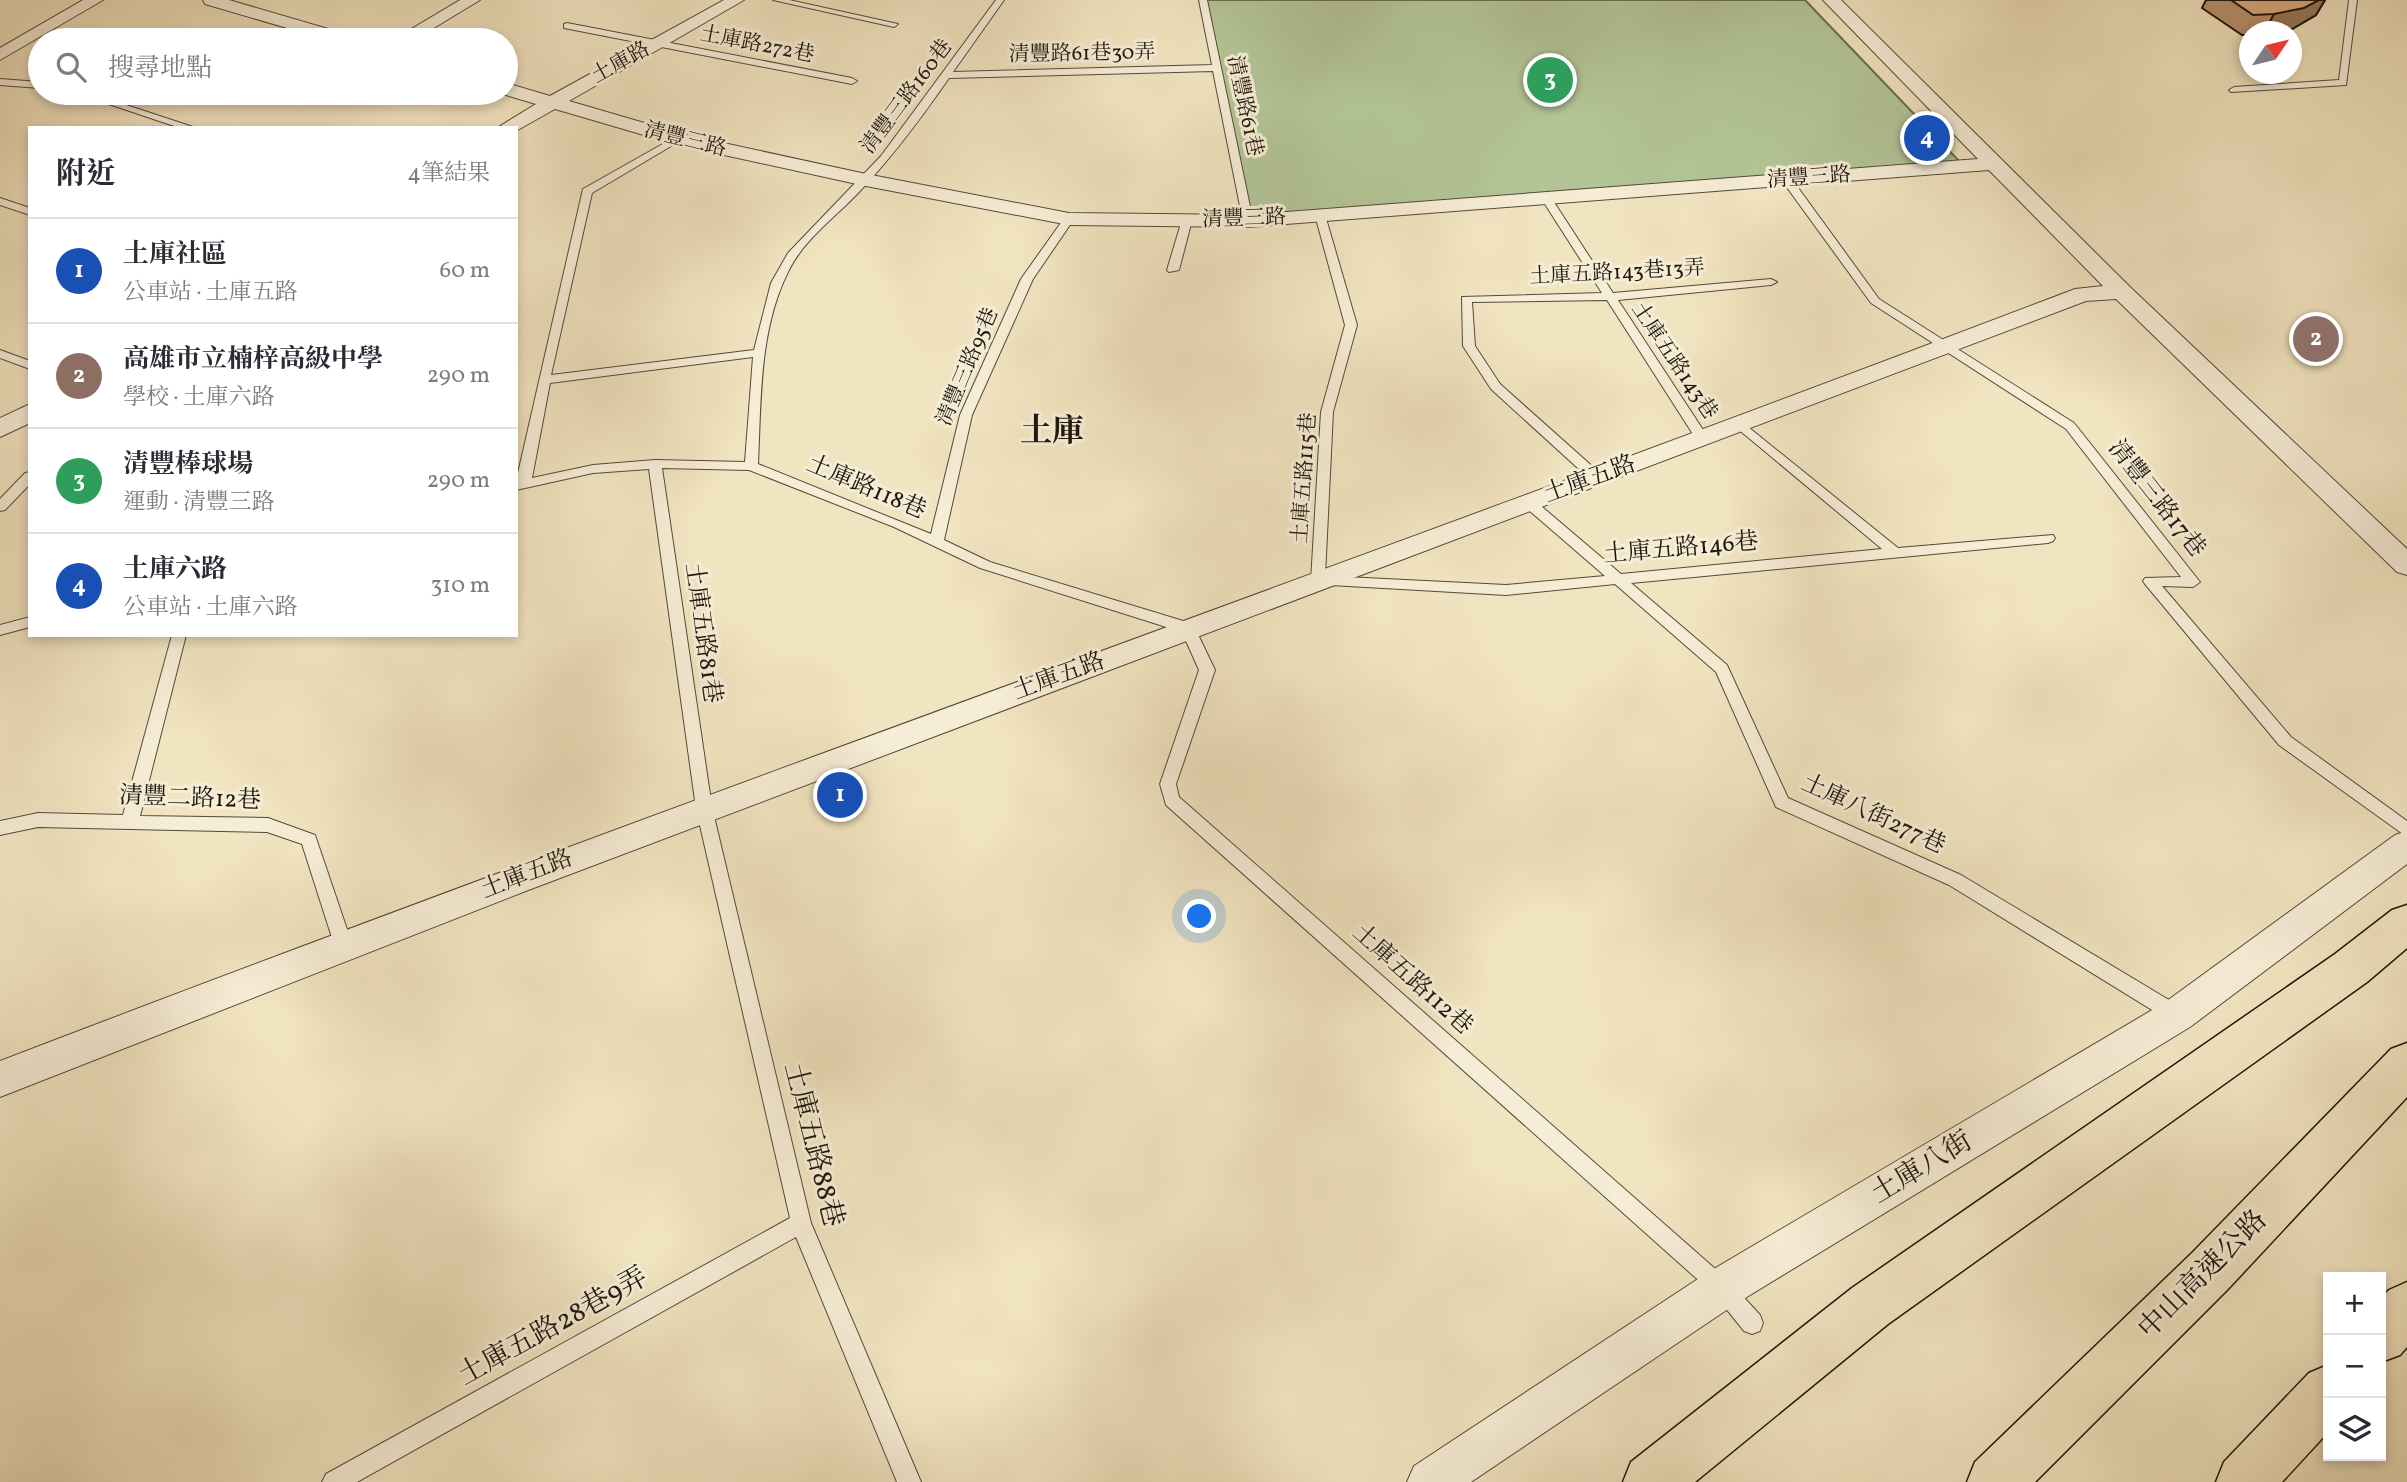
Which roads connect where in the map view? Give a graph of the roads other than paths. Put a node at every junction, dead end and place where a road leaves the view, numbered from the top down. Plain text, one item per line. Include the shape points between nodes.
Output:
1 (95, 0) edge
2 (211, 0) edge
3 (472, 0) edge
4 (736, 0) edge
5 (776, 0) edge
6 (1000, 0) edge
7 (1203, 0) edge
8 (1831, 0) edge
9 (2353, 0) edge
10 (894, 24) dead end
11 (567, 26) dead end
12 (47, 28) edge
13 (306, 28) edge
14 (423, 28) edge
15 (28, 39) edge
16 (656, 44) junction
17 (0, 55) edge
18 (1217, 68) junction
19 (947, 75) junction
20 (852, 81) dead end
21 (0, 82) edge
22 (28, 84) edge
23 (2234, 90) dead end
24 (518, 93) edge
25 (549, 103) junction
26 (119, 105) edge
27 (185, 126) edge
28 (510, 126) edge
29 (678, 139) junction
30 (1995, 163) junction
31 (866, 180) junction
32 (1787, 180) junction
33 (1546, 198) junction
34 (0, 201) edge
35 (28, 211) edge
36 (1320, 215) junction
37 (1069, 219) junction
38 (1187, 220) junction
39 (1248, 221) junction
40 (1173, 270) dead end
41 (1771, 282) dead end
42 (2122, 292) junction
43 (1608, 296) junction
44 (1947, 346) junction
45 (759, 353) junction
46 (0, 354) edge
47 (28, 364) edge
48 (544, 380) junction
49 (28, 418) edge
50 (1742, 426) junction
51 (0, 429) edge
52 (1703, 439) junction
53 (655, 464) junction
54 (751, 466) junction
55 (28, 478) edge
56 (1597, 478) junction
57 (520, 485) edge
58 (1529, 503) junction
59 (0, 507) edge
60 (2048, 538) dead end
61 (936, 543) junction
62 (1895, 552) junction
63 (2407, 565) edge
64 (1615, 577) junction
65 (1318, 581) junction
66 (28, 623) edge
67 (1188, 628) junction
68 (0, 630) edge
69 (178, 637) edge
70 (704, 808) junction
71 (130, 821) junction
72 (0, 828) edge
73 (2407, 830) edge
74 (2407, 845) edge
75 (2407, 923) edge
76 (343, 944) junction
77 (2177, 1015) junction
78 (2407, 1064) edge
79 (0, 1079) edge
80 (801, 1223) junction
81 (1722, 1288) junction
82 (2407, 1308) edge
83 (1752, 1324) dead end
84 (2382, 1335) edge
85 (2323, 1397) edge
86 (334, 1482) edge
87 (909, 1482) edge
88 (1430, 1482) edge
89 (1651, 1482) edge
90 (1995, 1482) edge
91 (2244, 1482) edge

1 - 12 street
2 - 13 street
3 - 14 street
4 - 16 street, 土庫路
5 - 10 lane
6 - 19 lane, 清豐三路160巷
7 - 18 lane, 清豐路61巷
8 - 30 street
9 - 23 lane via 2343,83
11 - 16 lane, 土庫路272巷
15 - 17 street
16 - 20 lane, 土庫路272巷
16 - 25 street, 土庫路
18 - 19 lane, 清豐路61巷30弄
18 - 39 lane, 清豐路61巷
19 - 31 lane, 清豐三路160巷
21 - 22 lane
24 - 25 street, 清豐三路
25 - 28 street, 土庫路
25 - 29 street, 清豐三路
26 - 27 lane
29 - 31 street, 清豐三路
29 - 48 lane via 587,191
30 - 32 street, 清豐三路
30 - 42 street
31 - 37 street, 清豐三路
31 - 45 lane, 清豐三路160巷 via 789,255 776,283
32 - 33 street, 清豐三路
32 - 44 lane, 清豐三路17巷 via 1875,301
33 - 36 street, 清豐三路
33 - 43 lane, 土庫五路143巷
34 - 35 lane
36 - 39 street, 清豐三路
36 - 65 lane, 土庫五路115巷 via 1351,325 1327,412
37 - 38 street, 清豐三路
37 - 61 lane, 清豐三路95巷 via 1027,279 966,415
38 - 39 street, 清豐三路
38 - 40 lane
41 - 43 lane, 土庫五路143巷13弄
42 - 44 street, 土庫五路 via 2083,294
42 - 63 street
43 - 52 lane, 土庫五路143巷
43 - 56 lane, 土庫五路143巷13弄 via 1466,299 1469,346 1495,387
44 - 50 street, 土庫五路
44 - 73 lane, 清豐三路17巷 via 2070,426 2193,582 2150,580 2285,741
45 - 48 lane
45 - 54 lane, 清豐三路160巷
46 - 47 lane
48 - 57 lane
49 - 51 street
50 - 52 street, 土庫五路
50 - 62 lane
52 - 56 street, 土庫五路
53 - 54 lane, 土庫路118巷
53 - 57 lane, 土庫路118巷 via 593,469
53 - 70 lane, 土庫五路81巷
54 - 61 lane, 土庫路118巷
55 - 59 lane
56 - 58 street, 土庫五路
58 - 64 lane, 土庫八街277巷
58 - 65 street, 土庫五路
60 - 62 lane, 土庫五路146巷
61 - 67 lane, 土庫路118巷 via 985,565
62 - 64 lane, 土庫五路146巷
64 - 65 lane, 土庫五路146巷 via 1506,590
64 - 77 lane, 土庫八街277巷 via 1722,669 1782,802 1955,880
65 - 67 street, 土庫五路
66 - 68 lane
67 - 70 street, 土庫五路
67 - 81 lane, 土庫五路112巷 via 1207,670 1168,783 1172,800
69 - 71 lane
70 - 76 street, 土庫五路
70 - 80 lane, 土庫五路88巷
71 - 72 lane, 清豐二路12巷 via 38,820
71 - 76 lane, 清豐二路12巷 via 268,825 309,840
74 - 77 street, 土庫八街
75 - 89 highway via 2340,976 1870,1306
76 - 79 street, 土庫五路
77 - 81 street, 土庫八街
78 - 90 highway, 中山高速公路 via 2210,1271
80 - 86 lane, 土庫五路28巷9弄
80 - 87 lane, 土庫五路88巷
81 - 83 lane, 土庫五路112巷
81 - 88 street, 土庫八街
82 - 84 highway
85 - 91 highway

